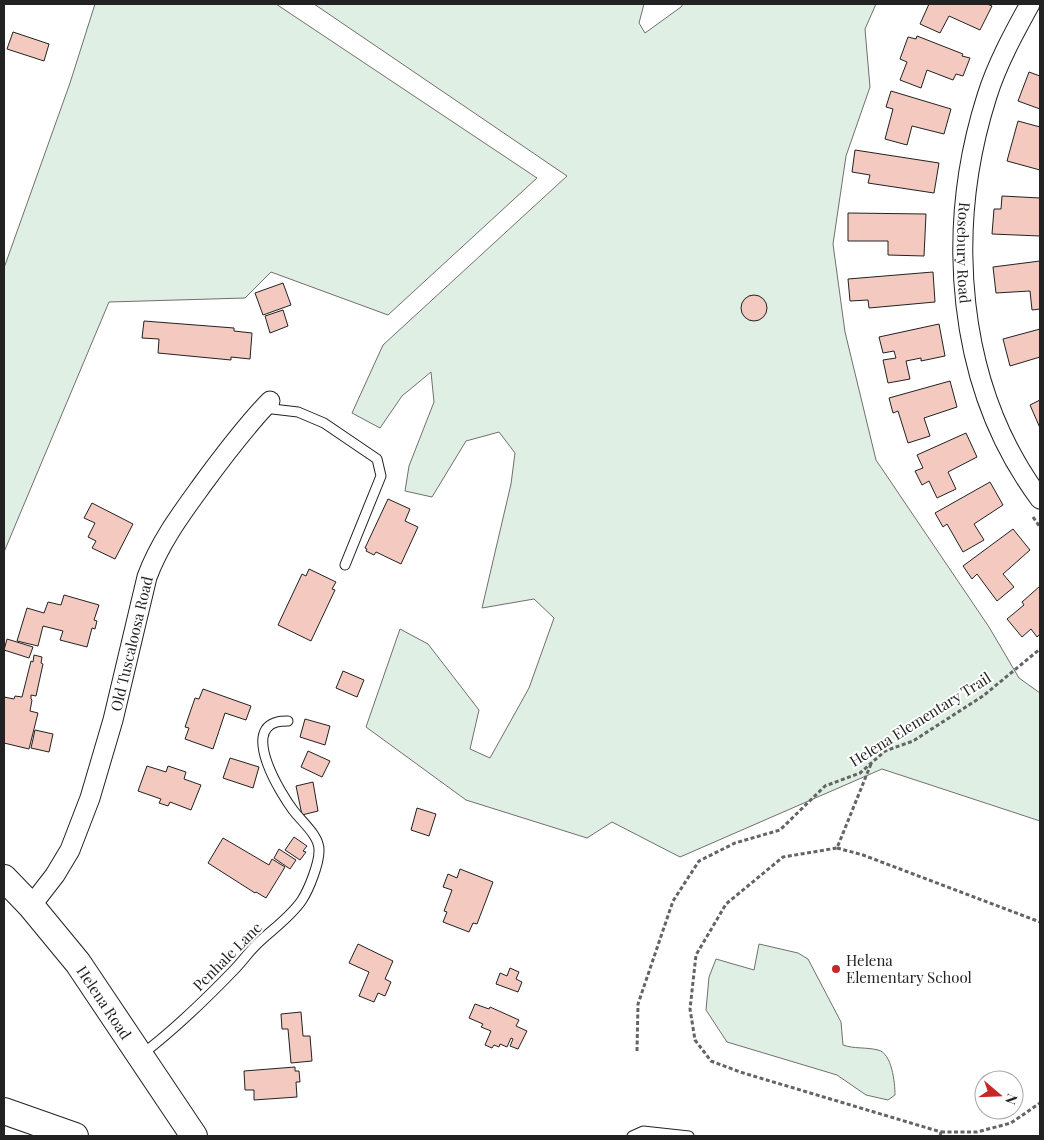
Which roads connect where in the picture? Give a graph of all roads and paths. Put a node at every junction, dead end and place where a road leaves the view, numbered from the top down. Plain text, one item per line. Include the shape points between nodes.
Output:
1 (1030, 4) edge
2 (267, 404) joint
3 (1040, 499) edge
4 (345, 565) dead end
5 (1040, 649) edge
6 (288, 721) dead end
7 (870, 764) junction
8 (837, 848) junction
9 (4, 878) edge
10 (31, 906) junction
11 (1040, 922) edge
12 (637, 1051) dead end
13 (141, 1056) junction
14 (1040, 1103) edge
15 (4, 1111) edge
16 (941, 1134) edge
17 (977, 1134) edge
18 (74, 1136) edge
19 (194, 1136) edge
20 (632, 1136) edge
21 (689, 1136) edge

1 - 3 street, Rosebury Road via 987,95 969,169 963,209 962,252 968,320 987,397 1016,462
2 - 4 lane via 324,423 377,459 381,476
2 - 10 street, Old Tuscaloosa Road via 240,434 181,514 154,559 90,798 70,850
5 - 7 path, Helena Elementary Trail via 983,696 913,741 885,751
6 - 13 lane, Penhale Lane via 276,722 269,727 262,745 281,791 320,849 302,900 234,970
7 - 8 path
7 - 12 path, Helena Elementary Trail via 860,773 825,786 780,830 735,843 699,862 673,901 638,1004
8 - 11 path via 863,854
8 - 16 path via 783,857 726,904 696,955 690,1009 695,1040 711,1061
9 - 10 main road, Helena Road
10 - 13 main road, Helena Road via 78,963
13 - 19 main road, Helena Road
14 - 17 path via 1011,1123
15 - 18 main road
16 - 17 path
20 - 21 lane via 643,1131

